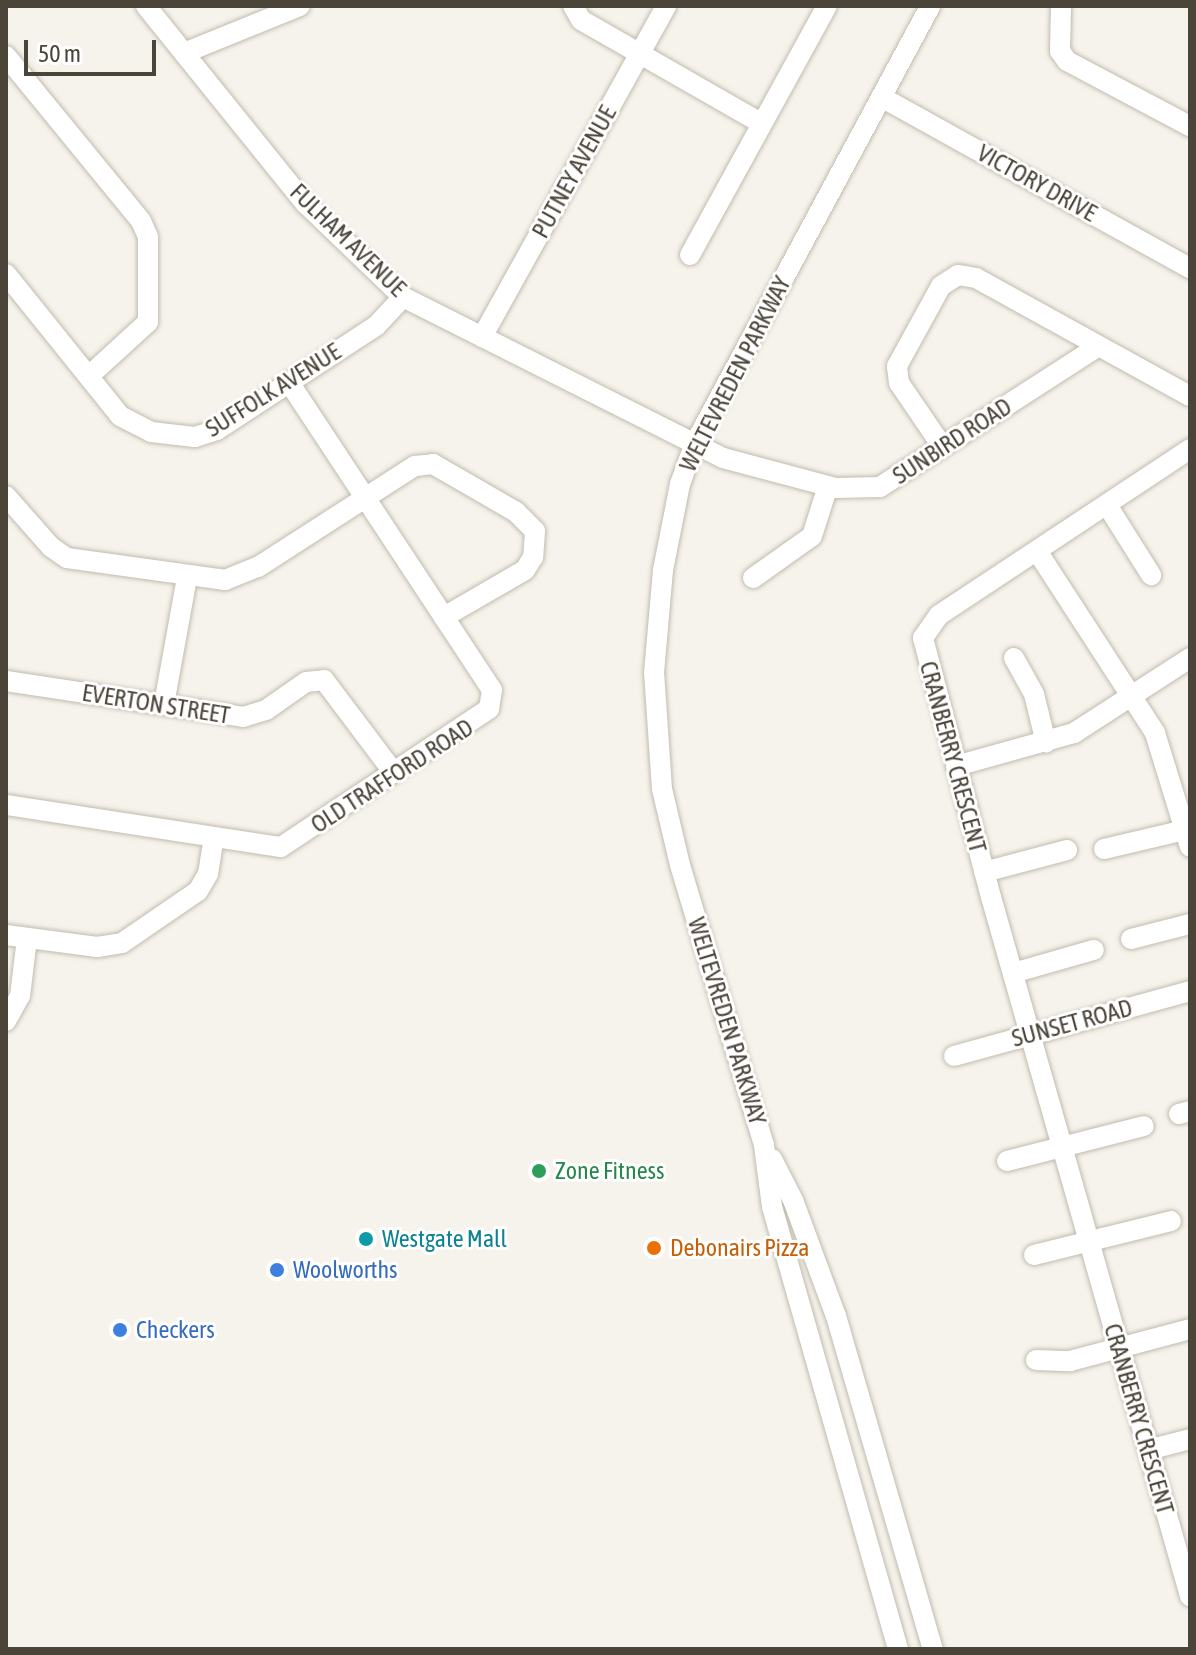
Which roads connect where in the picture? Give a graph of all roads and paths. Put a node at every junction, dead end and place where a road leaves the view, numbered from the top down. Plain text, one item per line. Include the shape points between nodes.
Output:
1 (146, 6) edge
2 (573, 6) edge
3 (666, 6) edge
4 (827, 6) edge
5 (930, 6) edge
6 (1061, 6) edge
7 (291, 8) edge
8 (184, 53) junction
9 (640, 53) junction
10 (6, 56) edge
11 (883, 98) junction
12 (759, 122) junction
13 (1189, 122) edge
14 (690, 255) dead end
15 (1190, 268) edge
16 (6, 274) edge
17 (403, 297) junction
18 (482, 337) junction
19 (1099, 346) junction
20 (90, 375) junction
21 (289, 382) junction
22 (1190, 396) edge
23 (695, 443) junction
24 (942, 446) junction
25 (1190, 449) edge
26 (828, 486) junction
27 (6, 496) edge
28 (365, 497) junction
29 (1107, 505) junction
30 (1037, 551) junction
31 (1151, 575) dead end
32 (187, 577) junction
33 (753, 578) dead end
34 (444, 617) junction
35 (1014, 658) dead end
36 (1190, 658) edge
37 (6, 681) edge
38 (1134, 695) junction
39 (164, 704) junction
40 (1046, 743) junction
41 (956, 766) junction
42 (394, 773) junction
43 (6, 805) edge
44 (214, 837) junction
45 (1188, 838) edge
46 (1104, 849) dead end
47 (1067, 850) dead end
48 (984, 872) junction
49 (1190, 924) edge
50 (6, 935) edge
51 (27, 938) junction
52 (1131, 939) dead end
53 (1094, 950) dead end
54 (1013, 973) junction
55 (1190, 991) edge
56 (6, 1021) edge
57 (1033, 1035) junction
58 (954, 1056) dead end
59 (1144, 1126) dead end
60 (764, 1145) junction
61 (1063, 1145) junction
62 (1007, 1161) dead end
63 (1171, 1221) dead end
64 (1090, 1240) junction
65 (1034, 1255) dead end
66 (1190, 1329) edge
67 (1119, 1350) junction
68 (1036, 1360) dead end
69 (1190, 1439) edge
70 (1148, 1450) junction
71 (1182, 1543) edge
72 (1190, 1596) edge
73 (898, 1649) edge
74 (933, 1649) edge

1 - 8 street, FULHAM AVENUE
2 - 9 street via 581,20
3 - 9 street, PUTNEY AVENUE
4 - 12 street
5 - 11 street, WELTEVREDEN PARKWAY
6 - 13 street via 1060,51 1067,61
7 - 8 street
8 - 17 street, FULHAM AVENUE via 306,204
9 - 12 street
9 - 18 street, PUTNEY AVENUE
10 - 20 street via 141,221 148,237 148,322
11 - 15 street, VICTORY DRIVE
11 - 23 street, WELTEVREDEN PARKWAY
12 - 14 street
16 - 20 street, SUFFOLK AVENUE
17 - 18 street, FULHAM AVENUE
17 - 21 street, SUFFOLK AVENUE via 376,326
18 - 23 street, FULHAM AVENUE
19 - 22 street
19 - 24 street, SUNBIRD ROAD
19 - 24 street via 976,278 958,275 941,286 897,366 899,383
20 - 21 street, SUFFOLK AVENUE via 127,421 151,432 195,437 217,430
21 - 28 street, OLD TRAFFORD ROAD
23 - 26 street, SUNBIRD ROAD via 723,458
23 - 60 street, WELTEVREDEN PARKWAY via 680,484 656,619 655,736 680,865
24 - 26 street, SUNBIRD ROAD via 880,487 862,491
25 - 29 street, CRANBERRY CRESCENT
26 - 33 street via 812,536
27 - 32 street via 62,556
28 - 32 street via 244,576
28 - 34 street, OLD TRAFFORD ROAD
28 - 34 street via 415,466 433,464 533,525 533,557 525,570
29 - 30 street, CRANBERRY CRESCENT
29 - 31 street
30 - 38 street
30 - 41 street, CRANBERRY CRESCENT via 939,615 925,632 924,647
32 - 39 street
34 - 42 street, OLD TRAFFORD ROAD via 492,690 493,702 482,717
35 - 40 street via 1034,694
36 - 38 street
37 - 39 street, EVERTON STREET
38 - 40 street via 1074,733
38 - 45 street via 1163,753
39 - 42 street, EVERTON STREET via 243,717 266,710 306,682 324,680
40 - 41 street
41 - 48 street, CRANBERRY CRESCENT
42 - 44 street, OLD TRAFFORD ROAD via 285,846
43 - 44 street, OLD TRAFFORD ROAD
44 - 51 street via 208,874 198,891 122,943 97,947
45 - 46 street
47 - 48 street
48 - 54 street, CRANBERRY CRESCENT
49 - 52 street
50 - 51 street
51 - 56 street via 20,996
53 - 54 street
54 - 57 street, CRANBERRY CRESCENT
55 - 57 street, SUNSET ROAD
57 - 58 street, SUNSET ROAD
57 - 61 street, CRANBERRY CRESCENT
59 - 61 street
60 - 73 street, WELTEVREDEN PARKWAY via 772,1207
60 - 74 street, WELTEVREDEN PARKWAY via 793,1200 836,1316
61 - 62 street
61 - 64 street, CRANBERRY CRESCENT
63 - 64 street
64 - 65 street
64 - 67 street, CRANBERRY CRESCENT
66 - 67 street
67 - 68 street via 1070,1361
67 - 70 street, CRANBERRY CRESCENT
69 - 70 street
70 - 71 street, CRANBERRY CRESCENT
71 - 72 street, CRANBERRY CRESCENT

